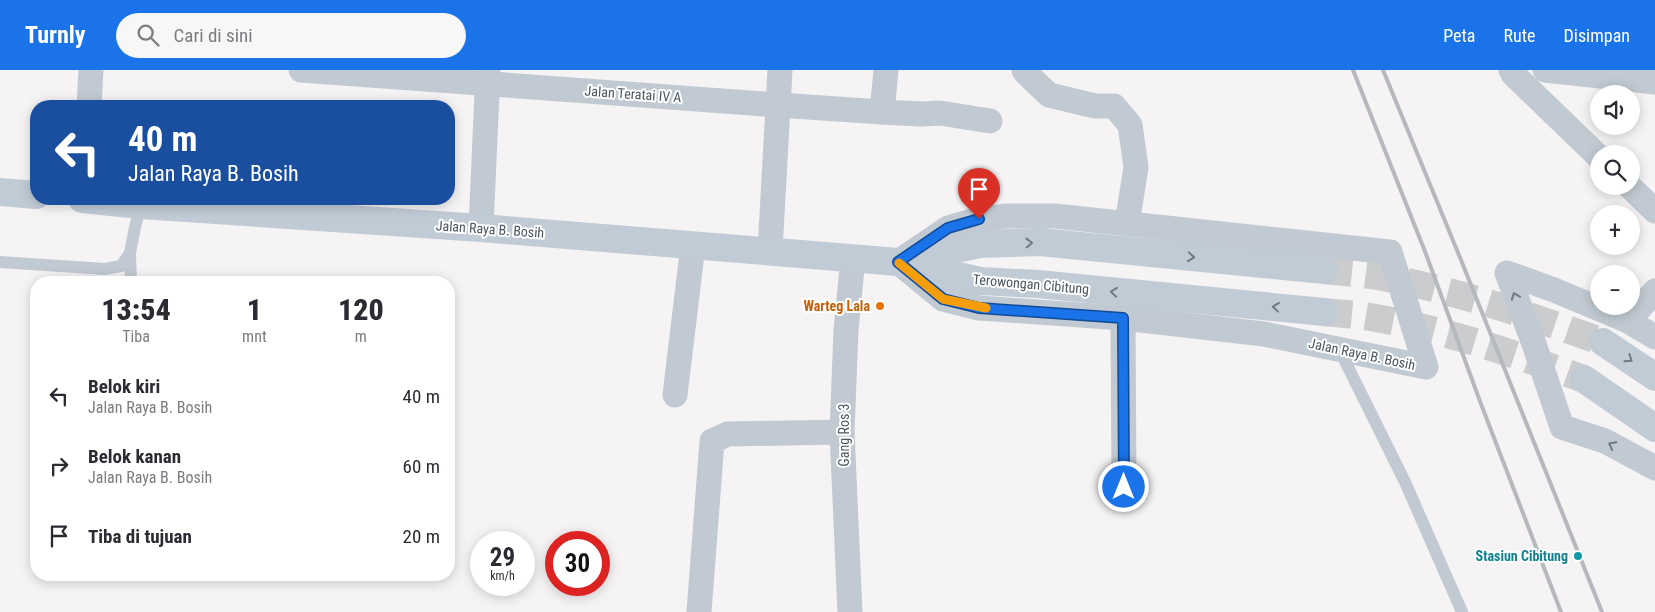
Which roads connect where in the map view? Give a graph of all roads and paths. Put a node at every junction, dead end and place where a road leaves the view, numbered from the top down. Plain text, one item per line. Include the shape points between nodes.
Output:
1 (92, 70) edge
2 (301, 70) edge
3 (780, 70) edge
4 (886, 70) edge
5 (1024, 70) edge
6 (1511, 70) edge
7 (1546, 70) edge
8 (488, 77) edge
9 (1655, 82) edge
10 (90, 100) edge
11 (778, 105) junction
12 (882, 112) junction
13 (990, 121) dead end
14 (1590, 148) edge
15 (0, 192) edge
16 (30, 194) edge
17 (1639, 195) edge
18 (141, 205) joint
19 (1655, 211) edge
20 (1127, 224) junction
21 (481, 228) junction
22 (693, 245) junction
23 (770, 251) junction
24 (130, 252) junction
25 (852, 258) junction
26 (0, 262) edge
27 (898, 262) junction
28 (1324, 270) tunnel mouth
29 (131, 276) edge
30 (1655, 291) edge
31 (1324, 312) tunnel mouth
32 (1123, 318) junction
33 (1628, 321) junction
34 (1655, 338) edge
35 (1603, 342) tunnel mouth
36 (1339, 349) junction
37 (1655, 377) edge
38 (1584, 379) tunnel mouth
39 (675, 395) dead end
40 (1655, 428) edge
41 (842, 432) junction
42 (1654, 471) edge
43 (1124, 487) dead end
44 (699, 612) edge
45 (850, 612) edge
46 (1462, 612) edge

1 - 10 street
2 - 8 street, Jalan Teratai IV A
3 - 11 street
4 - 12 street
5 - 20 street via 1050,95 1095,106 1114,106 1130,125 1136,167
6 - 14 street
7 - 9 street
8 - 11 street, Jalan Teratai IV A
8 - 21 street
11 - 12 street, Jalan Teratai IV A
11 - 23 street
12 - 13 street, Jalan Teratai IV A via 940,113
15 - 16 main road
17 - 19 street
18 - 21 main road, Jalan Raya B. Bosih
18 - 24 lane
20 - 27 street, Jalan Raya B. Bosih via 1055,216 979,219 948,228
20 - 36 street, Jalan Raya B. Bosih via 1390,252 1426,367
21 - 22 main road, Jalan Raya B. Bosih
22 - 23 main road, Jalan Raya B. Bosih
22 - 39 street
23 - 25 main road, Jalan Raya B. Bosih
24 - 26 lane via 121,266 105,269
24 - 29 lane
25 - 27 main road, Jalan Raya B. Bosih
25 - 41 street, Gang Ros 3
27 -> 28 main road via 980,244 1040,242
31 -> 27 main road, Terowongan Cibitung via 980,281
27 - 32 street, Jalan Raya B. Bosih via 943,299 979,308
30 - 33 street
32 - 36 street, Jalan Raya B. Bosih via 1264,334
32 - 43 street
33 - 34 street
42 -> 33 street via 1606,441 1562,427 1506,273
35 -> 37 main road
36 - 46 lane via 1405,482
38 - 40 main road
41 - 44 street via 728,434 712,441
41 - 45 street, Gang Ros 3

